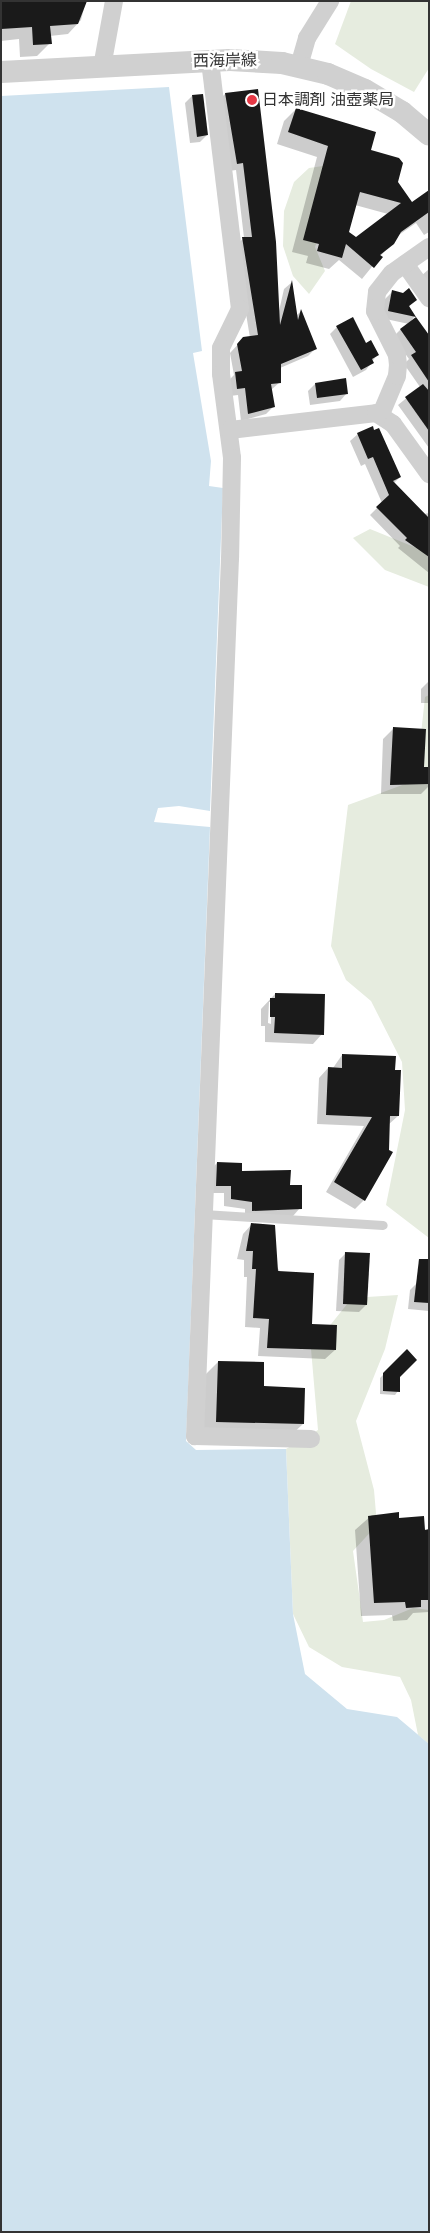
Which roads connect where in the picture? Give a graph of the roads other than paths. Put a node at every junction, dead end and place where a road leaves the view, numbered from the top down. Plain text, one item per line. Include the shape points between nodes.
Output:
1 (114, 1) edge
2 (330, 1) edge
3 (210, 61) junction
4 (300, 66) junction
5 (102, 67) junction
6 (1, 72) edge
7 (429, 135) edge
8 (429, 248) edge
9 (405, 264) junction
10 (429, 298) edge
11 (381, 414) junction
12 (230, 430) junction
13 (429, 474) edge
14 (203, 1214) junction
15 (383, 1225) dead end
16 (311, 1439) dead end

1 - 5 street
2 - 4 street via 307,38
3 - 4 street, 西海岸線 via 258,60
3 - 5 street, 西海岸線
3 - 12 street via 240,309 221,348 221,374
4 - 7 street, 西海岸線 via 343,79 378,96
5 - 6 street, 西海岸線
8 - 9 street
9 - 10 street
9 - 11 street via 381,284 374,301 377,320 393,347 398,365 397,376
11 - 12 street via 362,412
11 - 13 street via 393,424
12 - 14 street via 230,558
14 - 15 lane
14 - 16 street via 195,1436

